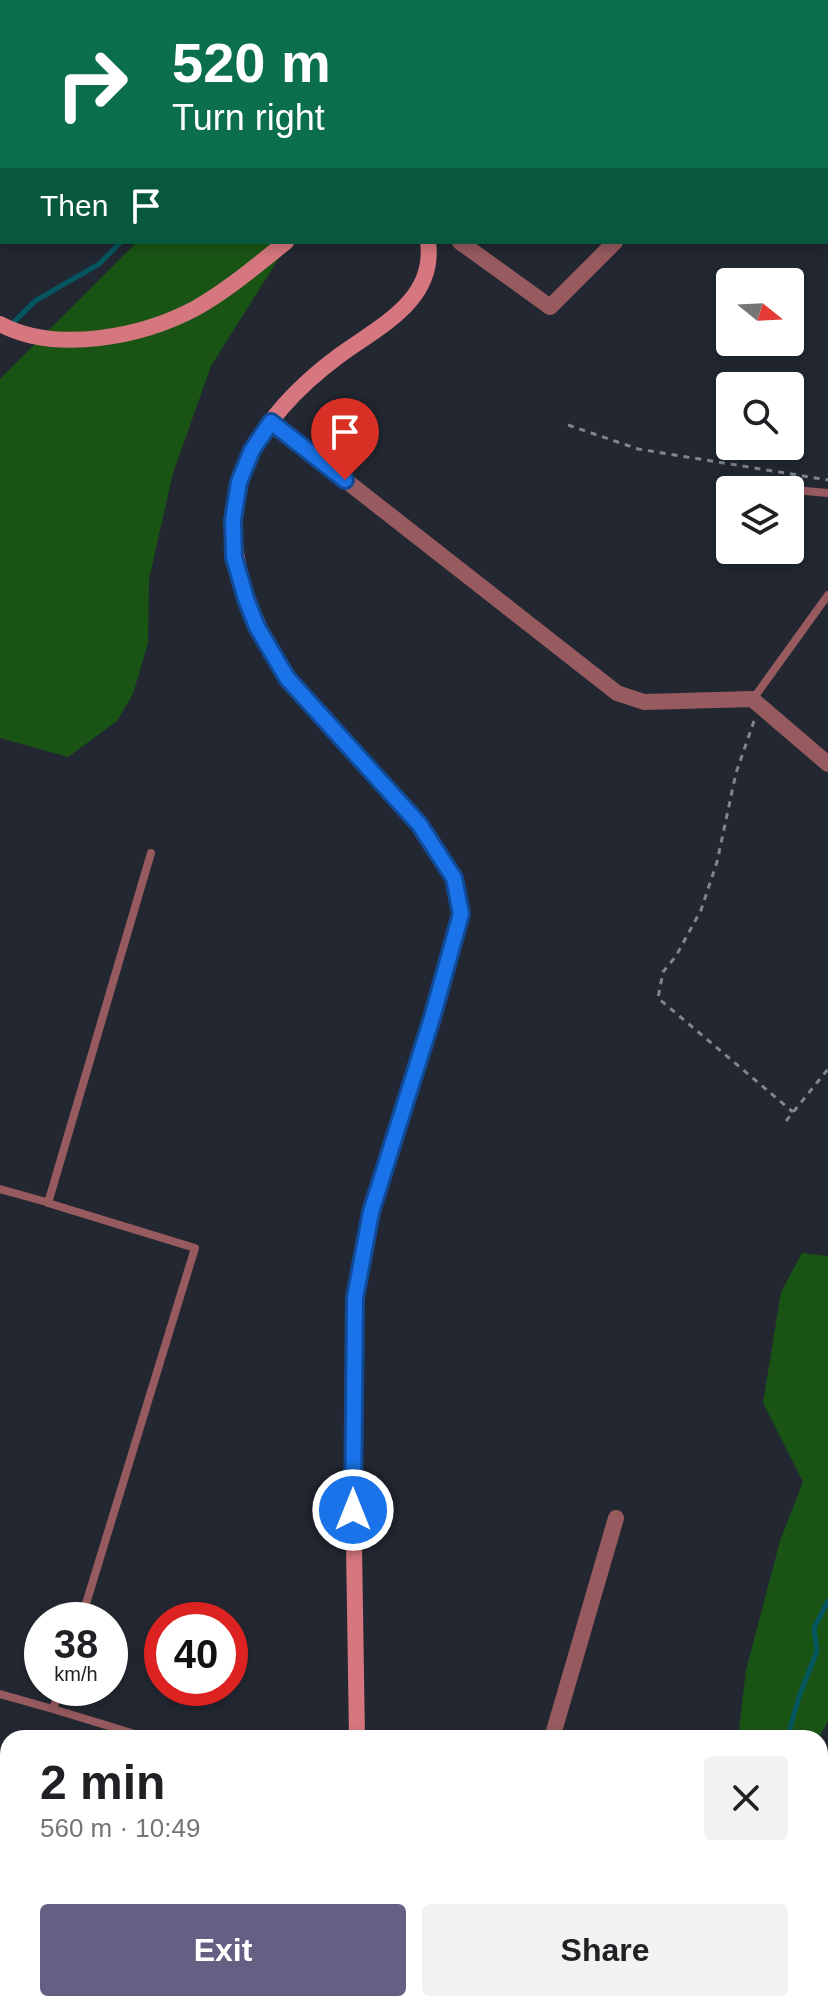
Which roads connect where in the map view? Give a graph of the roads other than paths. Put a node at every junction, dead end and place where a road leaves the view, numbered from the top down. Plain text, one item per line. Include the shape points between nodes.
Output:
1 (283, 244) edge
2 (428, 244) edge
3 (463, 244) edge
4 (613, 244) edge
5 (7, 328) edge
6 (271, 422) junction
7 (804, 491) edge
8 (828, 493) edge
9 (828, 595) edge
10 (758, 704) junction
11 (828, 764) edge
12 (151, 853) dead end
13 (0, 1189) edge
14 (50, 1203) junction
15 (616, 1518) dead end
16 (87, 1602) edge
17 (0, 1694) edge
18 (54, 1706) edge
19 (53, 1709) junction
20 (115, 1730) edge
21 (357, 1730) edge
22 (554, 1730) edge

1 - 5 street via 196,308 141,328 81,340 47,340
2 - 6 street via 426,275 416,295 297,392
3 - 4 street via 550,307
6 - 10 street via 617,693 644,702
6 - 21 street via 239,482 233,520 234,557 246,599 287,678 419,824 454,878 461,914 371,1212 355,1298
7 - 8 lane
9 - 10 lane
10 - 11 street
12 - 14 lane
13 - 14 lane
14 - 16 lane via 195,1248
15 - 22 street
17 - 19 lane
18 - 19 lane
19 - 20 lane

